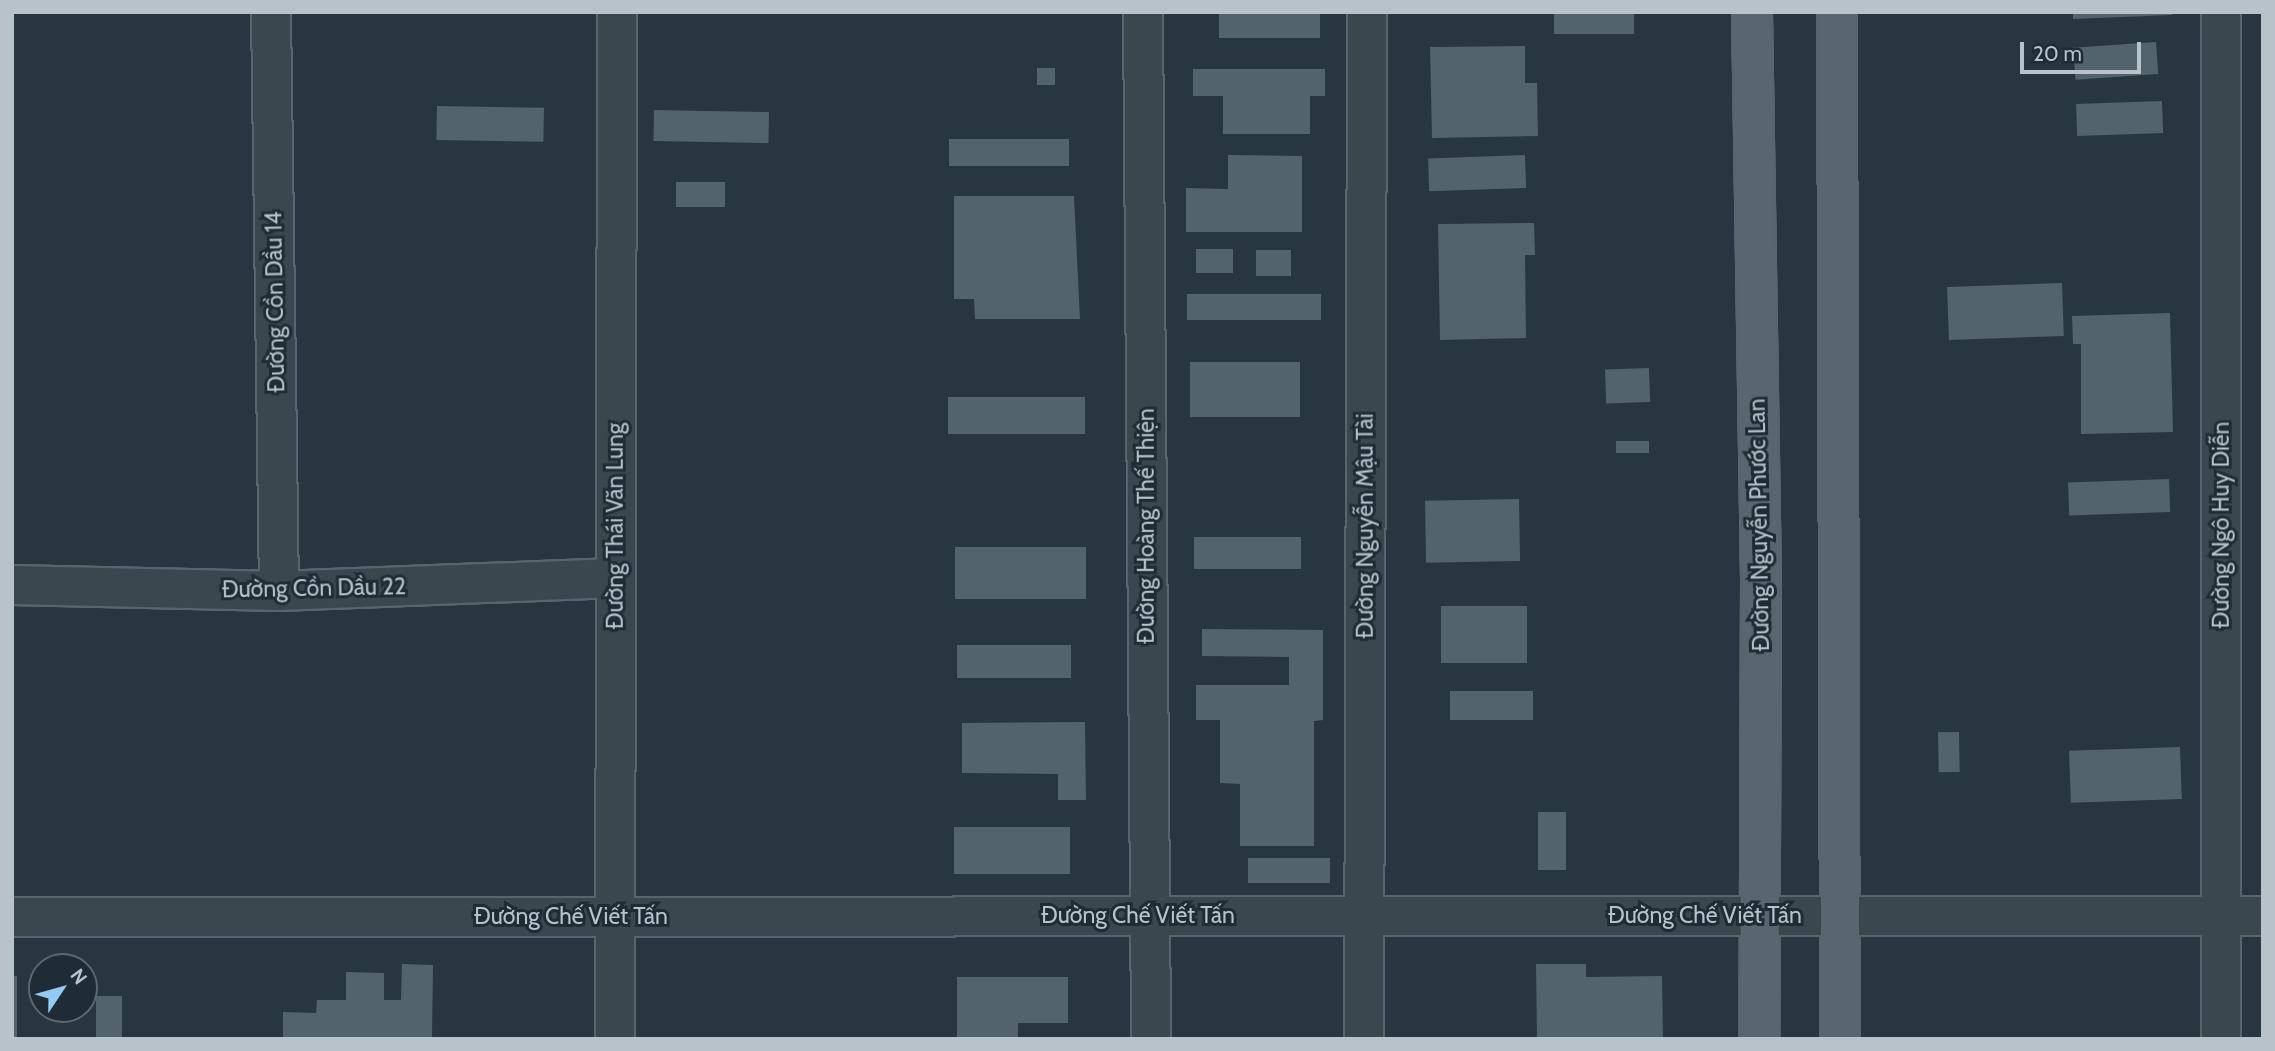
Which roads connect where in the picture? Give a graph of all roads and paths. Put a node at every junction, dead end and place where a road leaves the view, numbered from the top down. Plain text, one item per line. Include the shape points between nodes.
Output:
1 (271, 12) edge
2 (617, 12) edge
3 (1143, 12) edge
4 (1367, 12) edge
5 (1752, 12) edge
6 (1837, 12) edge
7 (2221, 12) edge
8 (615, 579) junction
9 (12, 584) edge
10 (279, 591) junction
11 (616, 915) junction
12 (1149, 915) junction
13 (1364, 915) junction
14 (1758, 915) junction
15 (1839, 915) junction
16 (2221, 916) junction
17 (2263, 916) edge
18 (12, 917) edge
19 (615, 1039) edge
20 (1151, 1039) edge
21 (1364, 1039) edge
22 (1759, 1039) edge
23 (1840, 1039) edge
24 (2221, 1039) edge

1 - 10 street, Đường Cồn Dầu 14
2 - 8 street, Đường Thái Văn Lung
3 - 12 street, Đường Hoàng Thế Thiện
4 - 13 street, Đường Nguyễn Mậu Tài
5 - 14 main road, Đường Nguyễn Phước Lan via 1761,576
6 - 15 main road
7 - 16 street, Đường Ngô Huy Diễn
8 - 10 street, Đường Cồn Dầu 22
8 - 11 street, Đường Thái Văn Lung
9 - 10 street, Đường Cồn Dầu 22
11 - 12 street, Đường Chế Viết Tấn
11 - 18 street, Đường Chế Viết Tấn
11 - 19 street, Đường Thái Văn Lung
12 - 13 street, Đường Chế Viết Tấn
12 - 20 street, Đường Hoàng Thế Thiện
13 - 14 street, Đường Chế Viết Tấn
13 - 21 street, Đường Nguyễn Mậu Tài
14 - 15 street, Đường Chế Viết Tấn
14 - 22 main road, Đường Nguyễn Phước Lan
15 - 16 street, Đường Chế Viết Tấn
15 - 23 main road
16 - 17 street, Đường Chế Viết Tấn
16 - 24 street, Đường Ngô Huy Diễn

